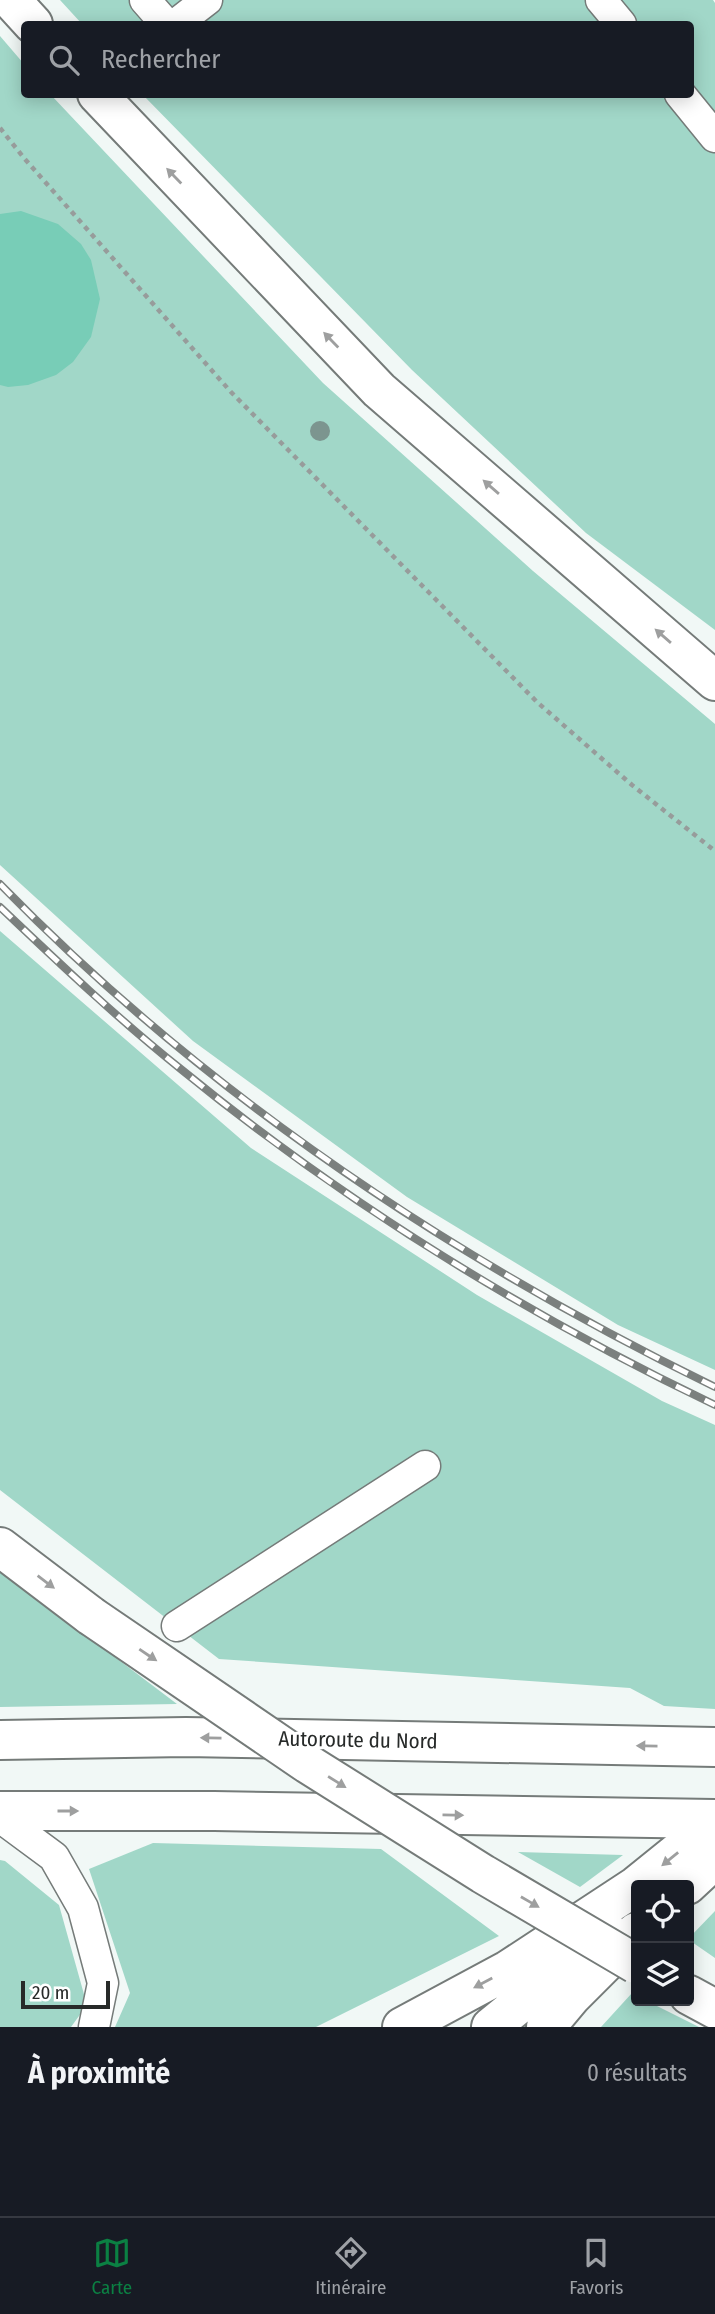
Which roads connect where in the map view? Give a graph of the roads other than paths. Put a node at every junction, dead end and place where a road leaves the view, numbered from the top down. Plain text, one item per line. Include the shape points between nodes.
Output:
1 (11, 0) edge
2 (145, 0) edge
3 (207, 0) edge
4 (601, 0) edge
5 (30, 21) edge
6 (163, 21) edge
7 (180, 21) edge
8 (618, 21) edge
9 (101, 98) edge
10 (683, 98) edge
11 (715, 137) edge
12 (715, 681) edge
13 (425, 1466) dead end
14 (0, 1547) edge
15 (177, 1626) dead end
16 (0, 1740) edge
17 (715, 1747) edge
18 (0, 1811) edge
19 (0, 1817) edge
20 (715, 1821) edge
21 (715, 1859) edge
22 (644, 1880) edge
23 (692, 1880) edge
24 (631, 1890) edge
25 (631, 1891) edge
26 (631, 1937) edge
27 (631, 1961) edge
28 (571, 1997) junction
29 (694, 1998) edge
30 (715, 2008) edge
31 (94, 2027) edge
32 (402, 2027) edge
33 (491, 2027) edge
34 (522, 2027) edge
35 (546, 2027) edge

1 - 5 main road
2 - 6 lane
3 - 7 lane
4 - 8 lane
12 -> 9 main road via 379,390
10 - 11 lane
13 - 15 lane
14 -> 27 main road, bridge via 308,1764
17 -> 16 main road, Autoroute du Nord via 186,1737
18 -> 20 main road
19 - 31 lane via 54,1857 83,1908 103,1983
20 -> 22 main road
21 - 23 main road
24 -> 32 main road via 508,1970
25 - 33 main road via 573,1960
26 - 28 main road
28 - 34 main road
28 - 35 main road
29 - 30 main road

